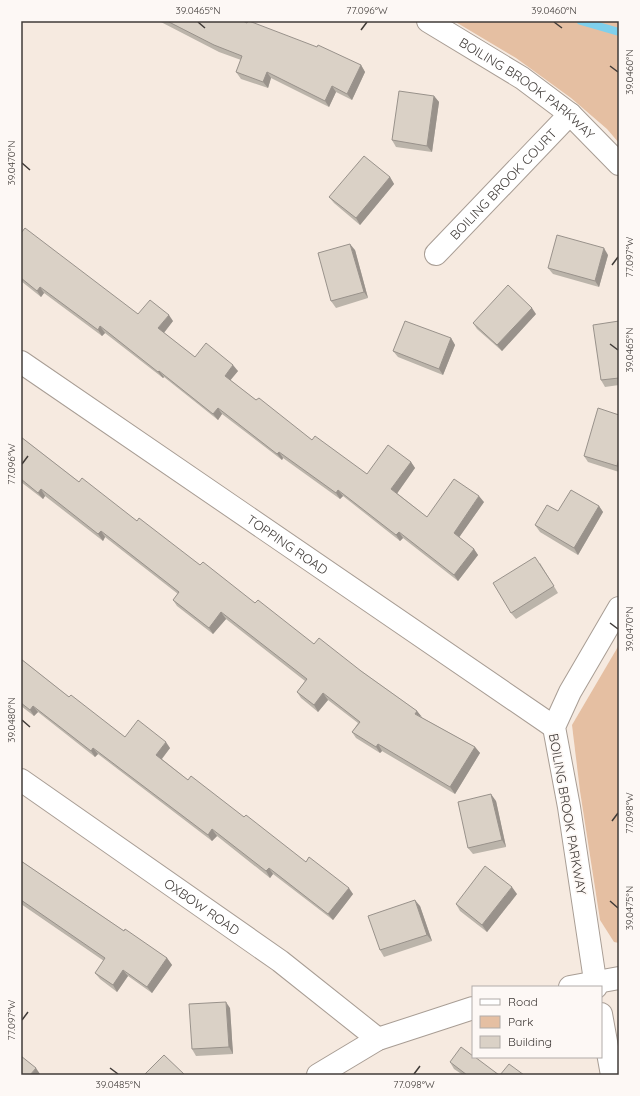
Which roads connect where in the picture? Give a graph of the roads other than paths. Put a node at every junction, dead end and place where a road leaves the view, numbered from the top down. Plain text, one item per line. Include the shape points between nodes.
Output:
1 (428, 21) edge
2 (570, 114) junction
3 (619, 164) edge
4 (436, 254) dead end
5 (21, 362) edge
6 (619, 608) edge
7 (554, 727) junction
8 (21, 780) edge
9 (619, 978) edge
10 (596, 984) edge
11 (579, 986) edge
12 (472, 1008) edge
13 (602, 1020) edge
14 (378, 1039) junction
15 (318, 1075) edge
16 (612, 1075) edge

1 - 2 street, BOILING BROOK PARKWAY via 522,78
2 - 3 street, BOILING BROOK PARKWAY
2 - 4 street, BOILING BROOK COURT
5 - 7 street, TOPPING ROAD
6 - 7 street, BOILING BROOK PARKWAY via 570,692
7 - 10 street, BOILING BROOK PARKWAY
8 - 14 street, OXBOW ROAD via 280,961
9 - 10 street
10 - 11 street
12 - 14 street
13 - 16 street
14 - 15 street

